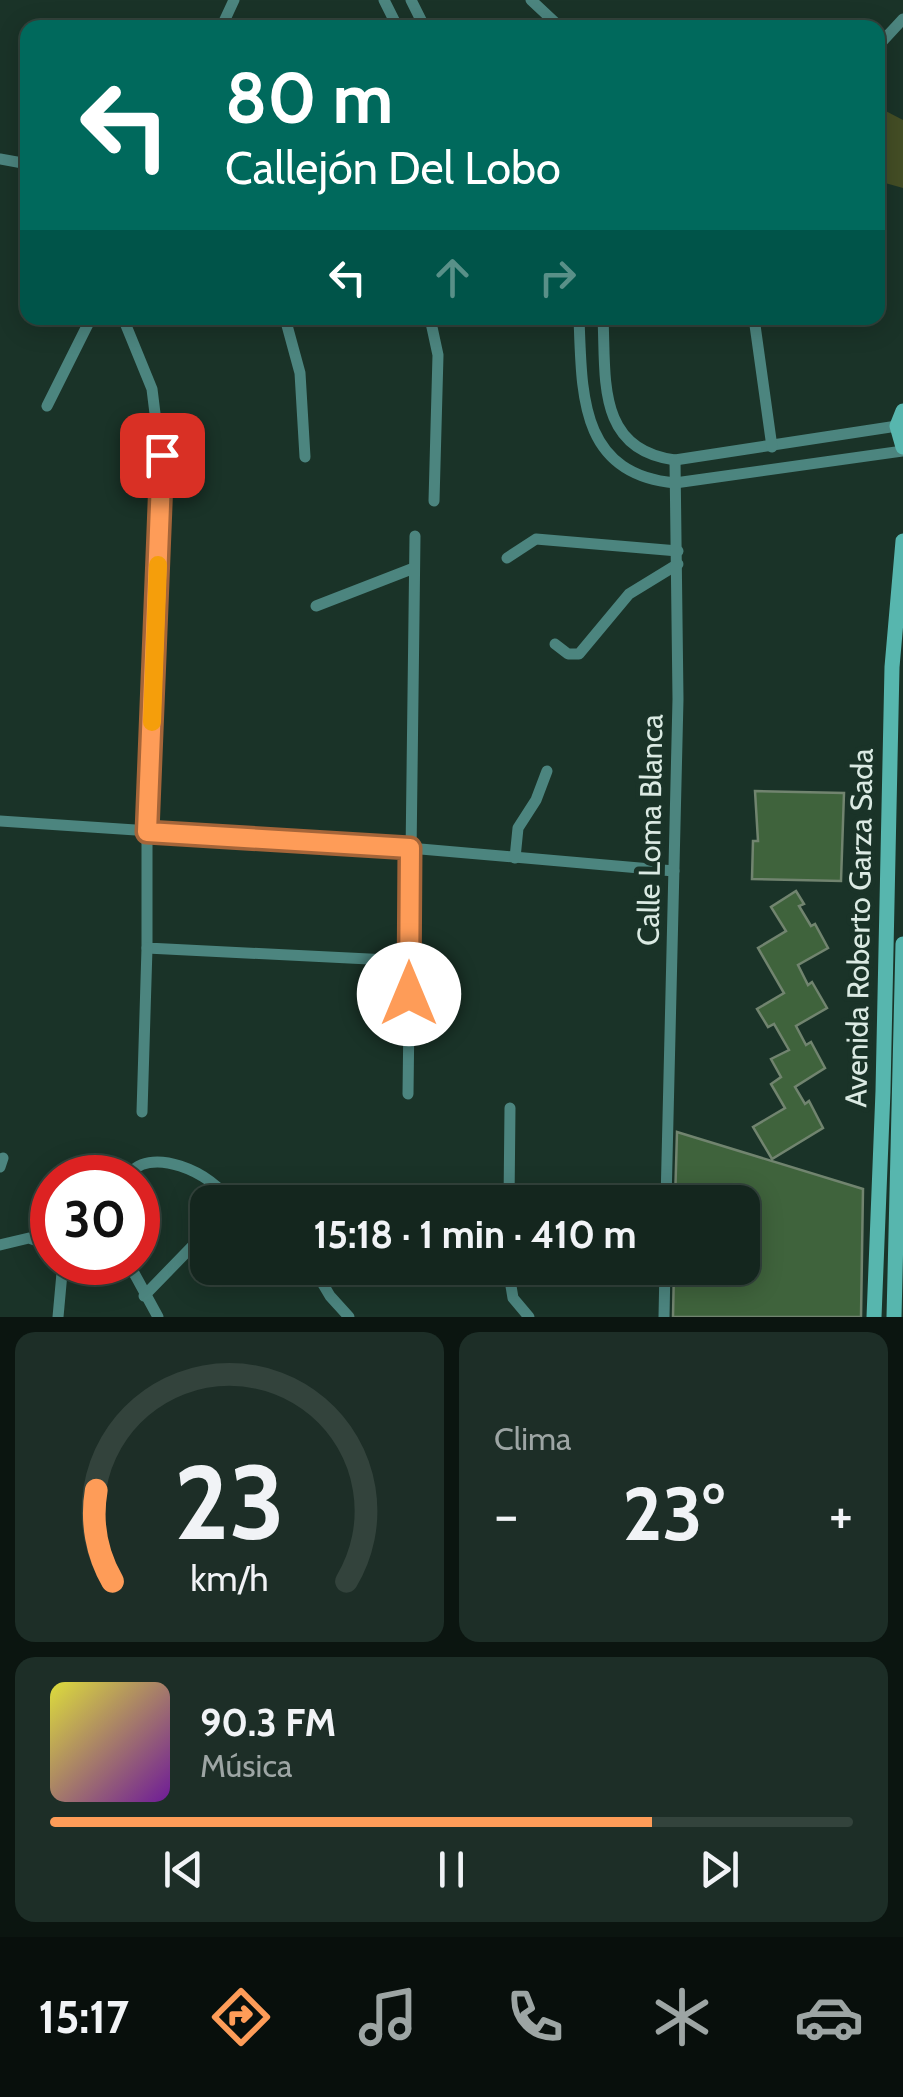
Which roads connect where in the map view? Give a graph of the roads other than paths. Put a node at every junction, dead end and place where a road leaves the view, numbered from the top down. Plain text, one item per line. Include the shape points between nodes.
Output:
1 (532, 0) edge
2 (553, 20) edge
3 (903, 20) edge
4 (885, 39) edge
5 (88, 325) edge
6 (126, 325) edge
7 (287, 325) edge
8 (432, 325) edge
9 (579, 325) edge
10 (602, 325) edge
11 (755, 325) edge
12 (47, 406) dead end
13 (900, 418) edge
14 (772, 447) junction
15 (903, 449) edge
16 (305, 457) dead end
17 (675, 460) junction
18 (675, 483) junction
19 (434, 501) dead end
20 (415, 536) dead end
21 (903, 540) edge
22 (507, 558) dead end
23 (678, 558) junction
24 (414, 568) junction
25 (316, 606) dead end
26 (897, 621) junction
27 (903, 642) edge
28 (555, 644) dead end
29 (903, 650) edge
30 (903, 685) edge
31 (903, 706) edge
32 (890, 768) junction
33 (547, 772) dead end
34 (0, 821) edge
35 (147, 832) junction
36 (410, 848) junction
37 (515, 858) junction
38 (674, 871) junction
39 (903, 944) edge
40 (147, 948) junction
41 (409, 961) junction
42 (408, 1094) dead end
43 (510, 1108) dead end
44 (142, 1112) dead end
45 (160, 1161) edge
46 (214, 1185) edge
47 (508, 1185) edge
48 (666, 1185) edge
49 (30, 1238) edge
50 (0, 1245) edge
51 (190, 1249) edge
52 (876, 1275) junction
53 (899, 1276) edge
54 (61, 1285) edge
55 (139, 1285) edge
56 (324, 1285) edge
57 (511, 1285) edge
58 (665, 1285) edge
59 (144, 1296) junction
60 (58, 1317) edge
61 (158, 1317) edge
62 (350, 1317) edge
63 (529, 1317) edge
64 (664, 1317) edge
65 (874, 1317) edge
66 (894, 1317) edge

1 - 2 street
3 - 4 street
5 - 12 street
6 - 35 street via 152,389 162,455
7 - 16 street via 300,373
8 - 19 street via 438,355
9 - 18 street via 584,400 596,436 628,471
10 - 17 street via 614,421 640,450
11 - 14 street
13 - 14 street
13 - 15 street
14 - 17 street
15 - 18 street
17 - 18 street, Calle Loma Blanca
18 - 23 street, Calle Loma Blanca
20 - 24 street
21 - 26 street, Avenida Roberto Garza Sada
22 - 23 street via 536,539
23 - 28 street via 629,594 579,654
23 - 38 street, Calle Loma Blanca
24 - 25 street
24 - 36 street
26 - 27 street
26 - 32 street, Avenida Roberto Garza Sada
29 - 30 street
31 - 32 street via 898,756
32 - 52 street, Avenida Roberto Garza Sada
33 - 37 street via 518,828
34 - 35 street
35 - 36 street
35 - 40 street
36 - 37 street
36 - 41 street
37 - 38 street
38 - 48 street, Calle Loma Blanca
39 - 53 street, Avenida Roberto Garza Sada
40 - 41 street
40 - 44 street
41 - 42 street
43 - 47 street
45 - 46 street
49 - 50 street
51 - 59 street
52 - 53 street
52 - 65 street, Avenida Roberto Garza Sada
53 - 66 street, Avenida Roberto Garza Sada
54 - 60 street
55 - 59 street
56 - 62 street
57 - 63 street
58 - 64 street
59 - 61 street

